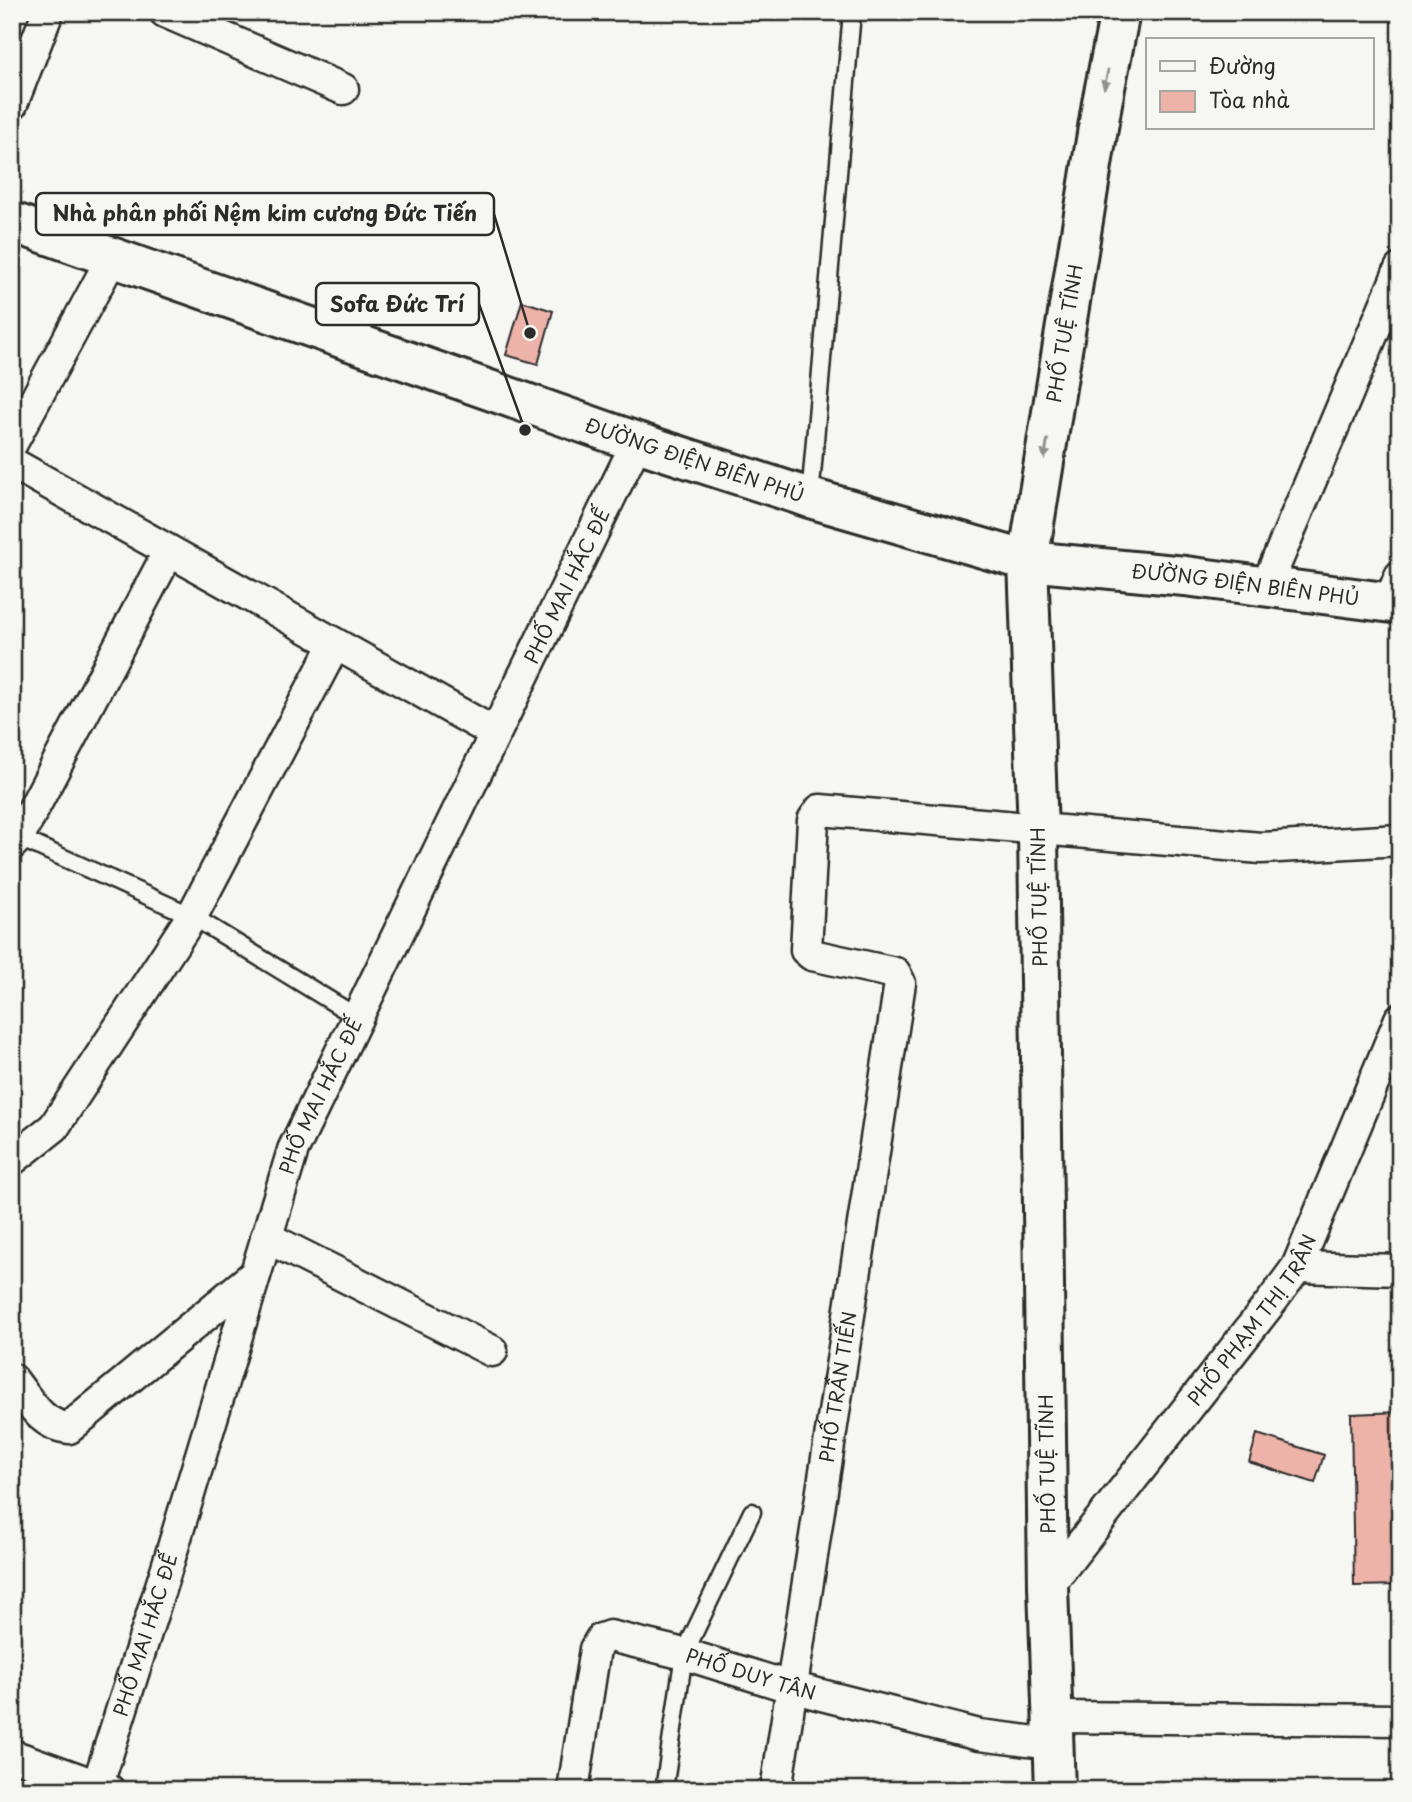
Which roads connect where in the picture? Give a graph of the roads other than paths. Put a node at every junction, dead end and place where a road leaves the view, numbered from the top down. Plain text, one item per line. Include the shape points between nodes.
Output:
1 (48, 12) edge
2 (165, 12) edge
3 (852, 12) edge
4 (1120, 12) edge
5 (344, 89) dead end
6 (12, 104) edge
7 (12, 222) edge
8 (112, 258) junction
9 (1400, 269) edge
10 (637, 442) junction
11 (12, 443) edge
12 (12, 463) edge
13 (810, 498) junction
14 (169, 551) junction
15 (1028, 561) junction
16 (1266, 587) junction
17 (1396, 594) edge
18 (335, 643) junction
19 (495, 733) junction
20 (1038, 831) junction
21 (14, 839) edge
22 (1400, 840) edge
23 (192, 916) junction
24 (357, 1017) junction
25 (1400, 1019) edge
26 (1389, 1072) edge
27 (12, 1160) edge
28 (266, 1237) junction
29 (1297, 1266) junction
30 (1400, 1270) edge
31 (254, 1275) junction
32 (492, 1351) dead end
33 (12, 1379) edge
34 (751, 1512) dead end
35 (1048, 1586) junction
36 (684, 1654) junction
37 (790, 1687) junction
38 (1400, 1720) edge
39 (1052, 1730) junction
40 (12, 1755) edge
41 (100, 1789) edge
42 (572, 1790) edge
43 (664, 1790) edge
44 (776, 1790) edge
45 (1055, 1790) edge

1 - 6 street
2 - 5 street
3 - 13 lane
4 -> 15 street, PHỐ TUỆ TĨNH
7 - 8 street, ĐƯỜNG ĐIỆN BIÊN PHỦ
8 - 10 street, ĐƯỜNG ĐIỆN BIÊN PHỦ
8 - 11 street
9 - 16 street
10 - 13 street, ĐƯỜNG ĐIỆN BIÊN PHỦ
10 - 19 street, PHỐ MAI HẮC ĐẾ
12 - 14 street
13 - 15 street, ĐƯỜNG ĐIỆN BIÊN PHỦ
14 - 18 street
14 - 21 street
15 - 16 street, ĐƯỜNG ĐIỆN BIÊN PHỦ
15 - 20 street, PHỐ TUỆ TĨNH
16 - 17 street, ĐƯỜNG ĐIỆN BIÊN PHỦ
18 - 19 street
18 - 23 street
19 - 24 street, PHỐ MAI HẮC ĐẾ
20 - 22 street via 1261,848
20 - 35 street, PHỐ TUỆ TĨNH
20 - 37 street, PHỐ TRẦN TIẾN via 820,810 813,820 806,950 895,972 900,983
21 - 23 lane
23 - 24 lane
23 - 27 street via 54,1127
24 - 28 street, PHỐ MAI HẮC ĐẾ via 293,1150
25 - 26 street, PHỐ PHẠM THỊ TRÂN
26 - 29 street, PHỐ PHẠM THỊ TRÂN
28 - 31 street, PHỐ MAI HẮC ĐẾ
28 - 32 street
29 - 30 street
29 - 35 street, PHỐ PHẠM THỊ TRÂN
31 - 33 street via 69,1428 43,1419
31 - 41 street, PHỐ MAI HẮC ĐẾ
34 - 36 lane
35 - 39 street, PHỐ TUỆ TĨNH
36 - 37 street, PHỐ DUY TÂN
36 - 42 street, PHỐ DUY TÂN via 610,1636 601,1639 595,1649
36 - 43 lane
37 - 39 street, PHỐ DUY TÂN via 979,1735
37 - 44 street, PHỐ TRẦN TIẾN
38 - 39 street, PHỐ DUY TÂN
39 - 45 street, PHỐ TUỆ TĨNH
40 - 41 street

